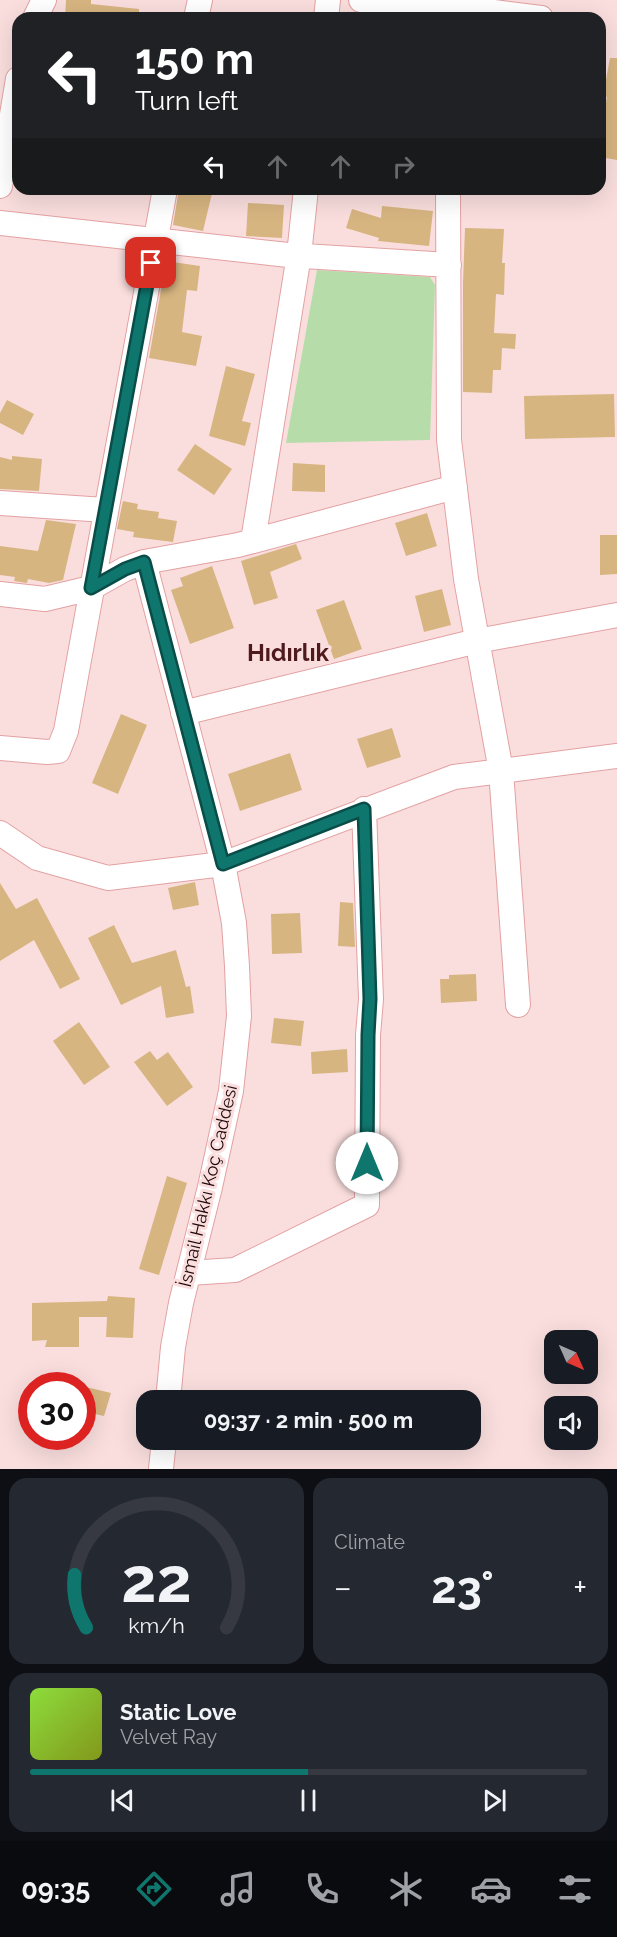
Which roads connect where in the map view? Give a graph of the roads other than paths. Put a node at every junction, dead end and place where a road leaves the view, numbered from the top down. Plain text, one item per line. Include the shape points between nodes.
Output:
1 (361, 0) edge
2 (471, 9) edge
3 (494, 12) edge
4 (12, 115) edge
5 (0, 186) edge
6 (164, 195) edge
7 (305, 195) edge
8 (448, 195) edge
9 (0, 223) edge
10 (155, 240) junction
11 (299, 255) junction
12 (448, 266) junction
13 (454, 487) junction
14 (0, 503) edge
15 (105, 510) junction
16 (253, 541) junction
17 (144, 562) junction
18 (91, 588) junction
19 (0, 594) edge
20 (617, 615) edge
21 (477, 641) junction
22 (183, 713) junction
23 (0, 748) edge
24 (617, 756) edge
25 (501, 771) junction
26 (364, 809) junction
27 (0, 833) edge
28 (223, 864) junction
29 (518, 1005) dead end
30 (189, 1274) junction
31 (169, 1390) edge
32 (163, 1450) edge
33 (161, 1469) edge

1 - 2 street
2 - 3 street
4 - 5 street
6 - 10 street
7 - 11 street
8 - 12 street
9 - 10 street
10 - 11 street
10 - 15 street
11 - 12 street
11 - 16 street
12 - 13 street via 449,440
13 - 16 street
13 - 21 street
14 - 15 street
15 - 18 street
16 - 17 street
17 - 18 street
17 - 22 street, İsmail Hakkı Koç Caddesi
18 - 19 street via 45,599
18 - 23 street via 66,731 58,750
20 - 21 street
21 - 22 street
21 - 25 street
22 - 28 street, İsmail Hakkı Koç Caddesi
24 - 25 street
25 - 26 street via 454,777
25 - 29 street
26 - 28 street
26 - 30 street via 370,999 367,1205 235,1270
27 - 28 street via 37,858 108,878
28 - 30 street, İsmail Hakkı Koç Caddesi via 234,923 239,1016 225,1125
30 - 31 street, İsmail Hakkı Koç Caddesi via 173,1347
32 - 33 street

